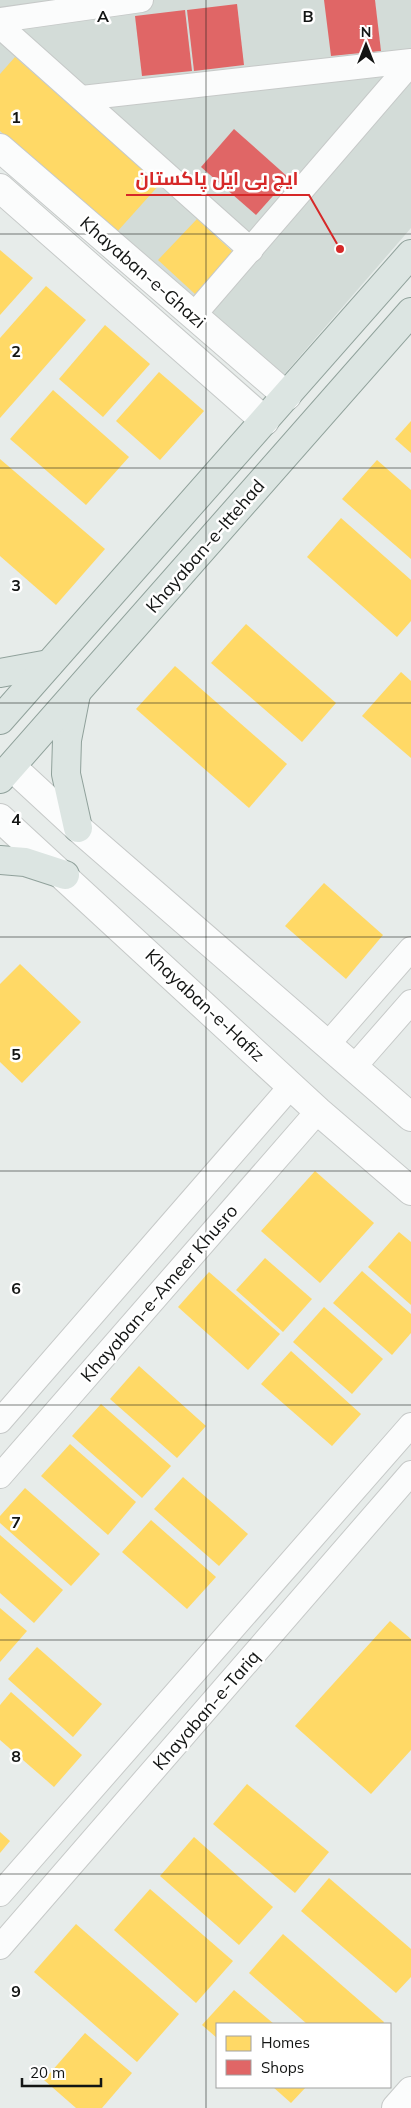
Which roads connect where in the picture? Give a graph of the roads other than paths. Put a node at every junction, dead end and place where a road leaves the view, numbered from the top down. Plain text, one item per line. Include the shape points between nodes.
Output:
1 (141, 0) edge
2 (0, 20) edge
3 (0, 26) edge
4 (411, 62) edge
5 (82, 98) junction
6 (0, 148) edge
7 (0, 188) edge
8 (251, 250) junction
9 (411, 254) edge
10 (411, 312) edge
11 (193, 316) junction
12 (287, 396) junction
13 (265, 421) junction
14 (49, 664) junction
15 (0, 673) edge
16 (76, 692) junction
17 (0, 720) edge
18 (4, 767) edge
19 (0, 818) edge
20 (78, 828) junction
21 (0, 860) edge
22 (64, 875) junction
23 (411, 949) edge
24 (411, 1002) edge
25 (328, 1044) junction
26 (354, 1068) junction
27 (292, 1085) junction
28 (318, 1111) junction
29 (411, 1117) edge
30 (411, 1191) edge
31 (0, 1422) edge
32 (411, 1425) edge
33 (411, 1473) edge
34 (0, 1476) edge
35 (53, 1833) junction
36 (81, 1854) junction
37 (18, 1873) junction
38 (50, 1890) junction
39 (0, 1894) edge
40 (0, 1947) edge
41 (411, 2091) edge
42 (396, 2108) edge

1 - 2 street
3 - 5 street
4 - 5 street
4 - 8 street
5 - 8 street
6 - 11 street, Khayaban-e-Ghazi
7 - 13 street, Khayaban-e-Ghazi
8 - 11 street
9 - 12 main road
10 - 16 main road, Khayaban-e-Ittehad
11 - 12 street, Khayaban-e-Ghazi
12 - 13 main road
13 - 14 main road
14 - 15 main road
14 - 17 main road
16 - 18 main road, Khayaban-e-Ittehad
16 - 20 main road via 67,740 66,774
18 - 20 street
19 - 22 street, Khayaban-e-Hafiz
20 - 25 street
21 - 22 main road via 25,862
22 - 27 street, Khayaban-e-Hafiz
23 - 25 street
24 - 26 street
25 - 26 street
26 - 29 street
27 - 28 street, Khayaban-e-Hafiz
27 - 31 street, Khayaban-e-Ameer Khusro
28 - 30 street, Khayaban-e-Hafiz
28 - 34 street, Khayaban-e-Ameer Khusro
32 - 35 street, Khayaban-e-Tariq
33 - 36 street, Khayaban-e-Tariq
35 - 36 street via 58,1851 69,1856
35 - 37 street, Khayaban-e-Tariq
36 - 38 street, Khayaban-e-Tariq
37 - 38 street via 29,1868 41,1870 49,1879
37 - 39 street, Khayaban-e-Tariq
38 - 40 street, Khayaban-e-Tariq
41 - 42 street

